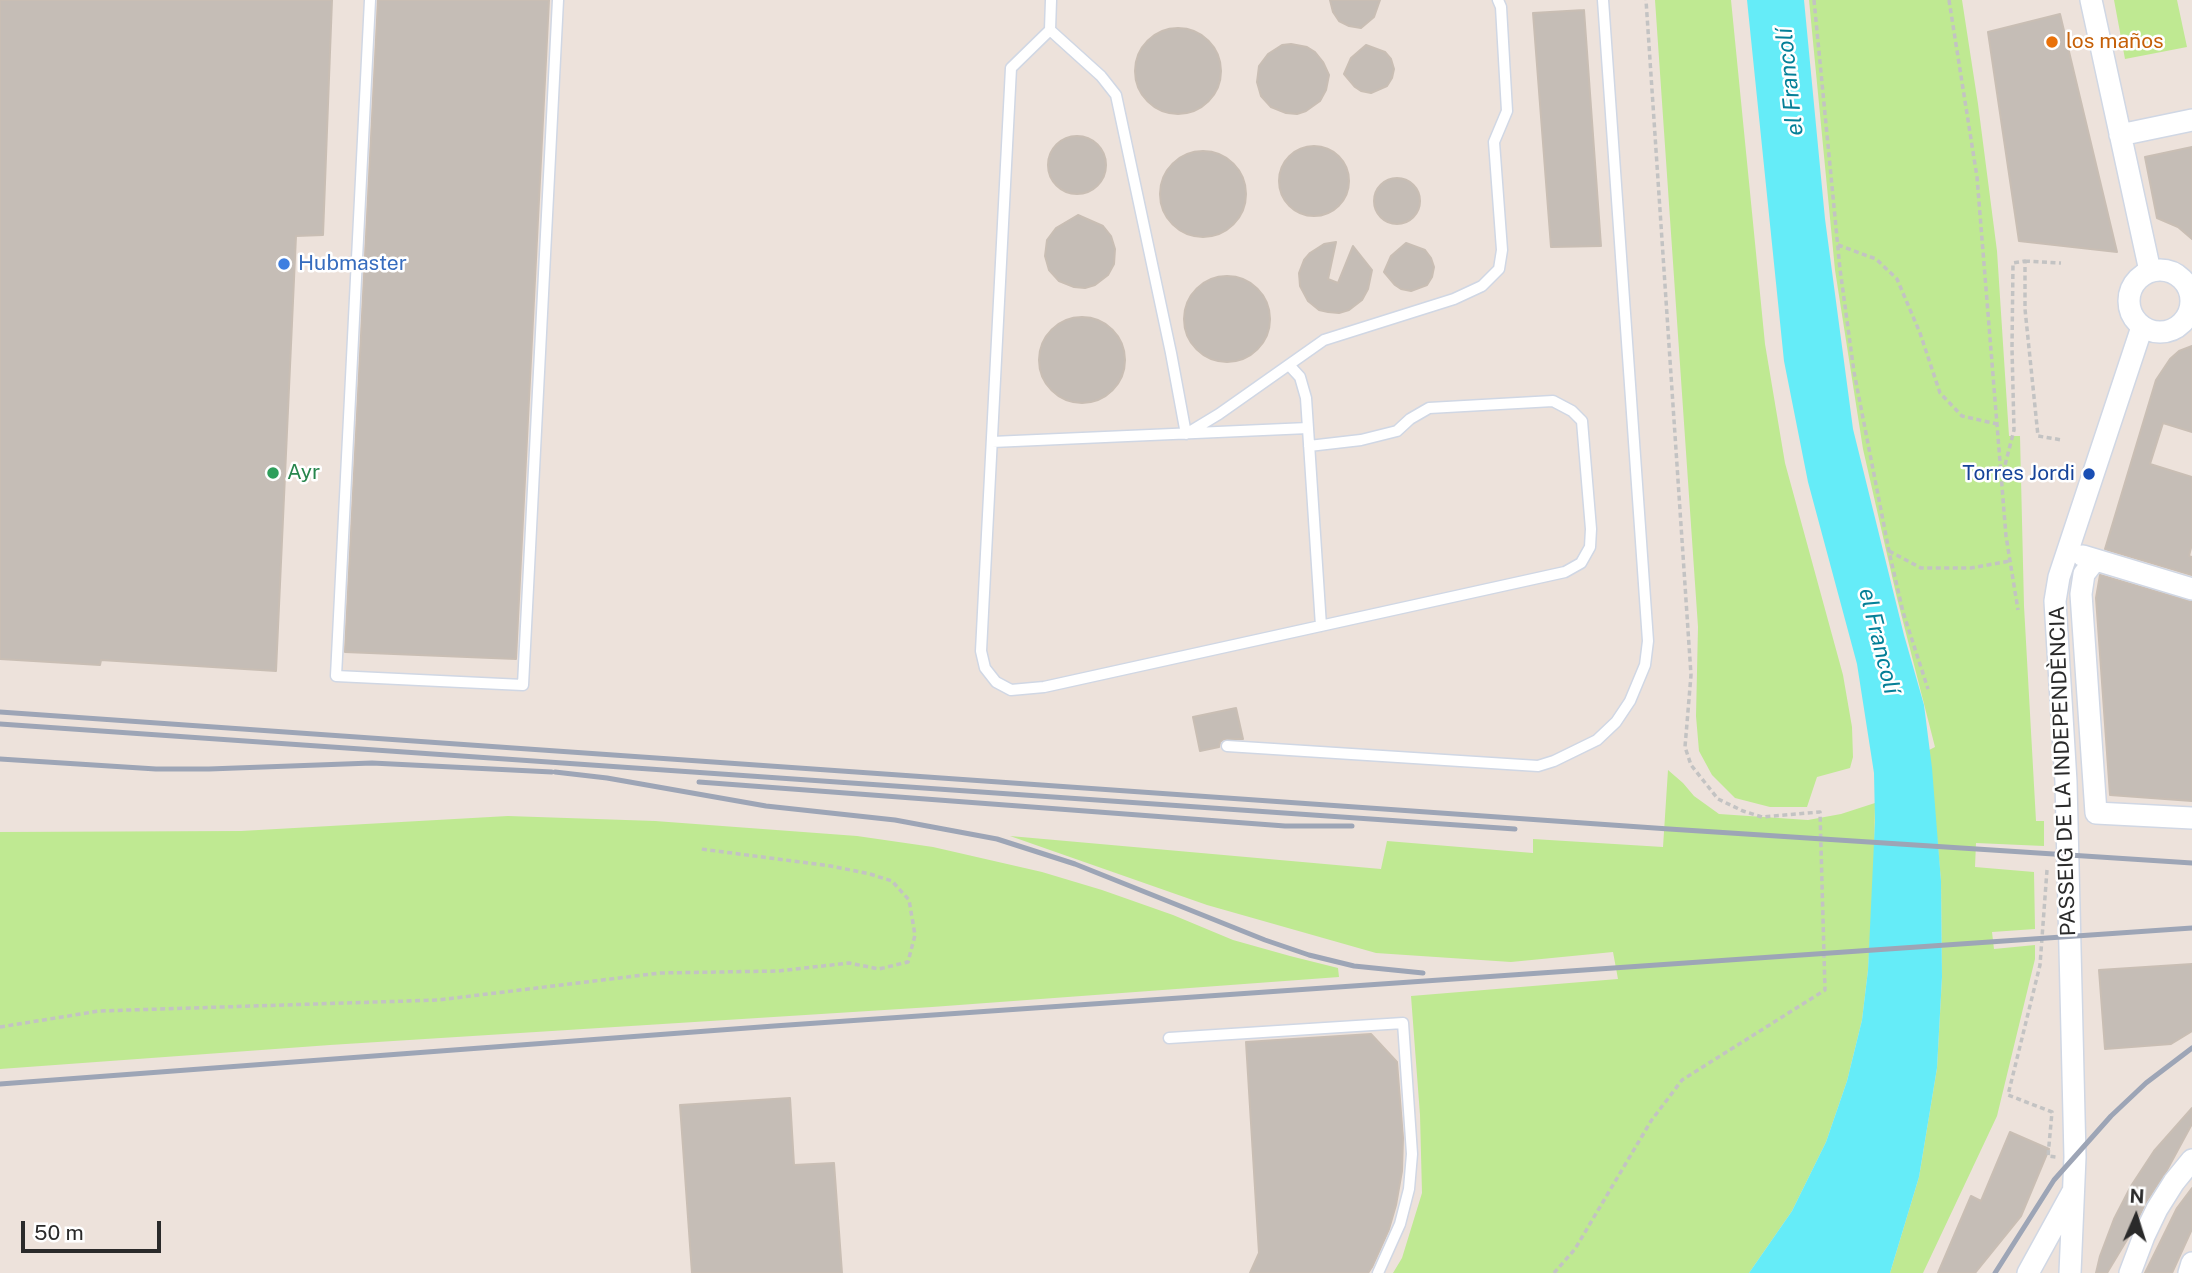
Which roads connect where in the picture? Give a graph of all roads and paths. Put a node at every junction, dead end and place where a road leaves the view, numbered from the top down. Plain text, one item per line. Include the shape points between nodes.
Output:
1 (370, 0) edge
2 (558, 0) edge
3 (1051, 0) edge
4 (1497, 0) edge
5 (1603, 0) edge
6 (1646, 0) edge
7 (1814, 0) edge
8 (1949, 0) edge
9 (2091, 0) edge
10 (1050, 30) junction
11 (2192, 120) edge
12 (2120, 135) junction
13 (1838, 245) junction
14 (2025, 261) junction
15 (2061, 263) dead end
16 (2150, 271) junction
17 (2192, 305) edge
18 (2143, 327) junction
19 (1289, 365) junction
20 (1997, 424) junction
21 (1308, 428) junction
22 (1186, 434) junction
23 (2062, 440) dead end
24 (992, 442) junction
25 (1309, 446) junction
26 (2001, 479) junction
27 (1889, 551) junction
28 (2068, 551) junction
29 (2095, 560) junction
30 (2010, 561) junction
31 (2192, 589) edge
32 (2018, 610) dead end
33 (1321, 626) junction
34 (1928, 689) dead end
35 (1227, 746) dead end
36 (2192, 818) edge
37 (701, 849) dead end
38 (2047, 870) dead end
39 (0, 1027) edge
40 (1169, 1038) dead end
41 (2076, 1157) junction
42 (2192, 1160) edge
43 (2075, 1188) junction
44 (2192, 1263) edge
45 (1378, 1273) edge
46 (1554, 1273) edge
47 (2028, 1273) edge
48 (2070, 1273) edge
49 (2130, 1273) edge
50 (2189, 1273) edge

1 - 2 lane via 336,676 523,685
3 - 10 lane
4 - 19 lane via 1507,111 1494,142 1502,250 1499,269 1482,286 1454,299 1324,340
5 - 35 lane via 1648,641 1645,664 1630,701 1597,740 1538,766
6 - 46 path via 1691,675 1685,747 1691,765 1718,799 1762,817 1820,812 1825,989 1682,1080 1651,1121 1575,1249
7 - 13 path
8 - 20 path via 1977,177
9 - 12 street
10 - 22 lane via 1116,95
10 - 24 lane via 1011,68
11 - 12 street
12 - 16 street
13 - 20 path via 1876,259 1897,279 1940,393 1962,416
13 - 27 path via 1854,372
14 - 15 path
14 - 23 path via 2025,309 2038,436
14 - 26 path via 2013,263 2014,430
16 - 17 street via 2166,270 2180,277 2189,289
16 - 18 street via 2138,278 2129,295 2131,313
17 - 18 street via 2182,323 2170,330 2156,332
18 - 28 street, PASSEIG DE LA INDEPENDÈNCIA
19 - 21 lane via 1300,377
19 - 22 lane
20 - 26 path
21 - 22 lane
21 - 25 lane
22 - 24 lane
24 - 33 lane via 981,651 985,668 996,682 1012,690 1044,687
25 - 33 lane
25 - 33 lane via 1397,431 1429,408 1553,401 1582,421 1591,529 1590,547 1581,563 1565,572
26 - 30 path
27 - 30 path via 1921,568 1971,568
27 - 34 path
28 - 29 street
28 - 41 street, PASSEIG DE LA INDEPENDÈNCIA via 2055,601 2066,782
29 - 31 street
29 - 36 street via 2084,574 2081,594 2096,813
30 - 32 path
37 - 39 path via 831,866 891,881 909,900 915,935 908,962 879,969 849,963 778,971 660,973 438,1000 99,1011
38 - 41 path via 2040,965 2008,1095 2052,1112 2048,1156
40 - 45 lane via 1403,1023 1412,1154 1409,1189 1400,1224
41 - 43 street, PASSEIG DE LA INDEPENDÈNCIA
42 - 49 street via 2157,1209
43 - 47 street, PASSEIG DE LA INDEPENDÈNCIA
43 - 48 street, PASSEIG DE LA INDEPENDÈNCIA
44 - 50 street

